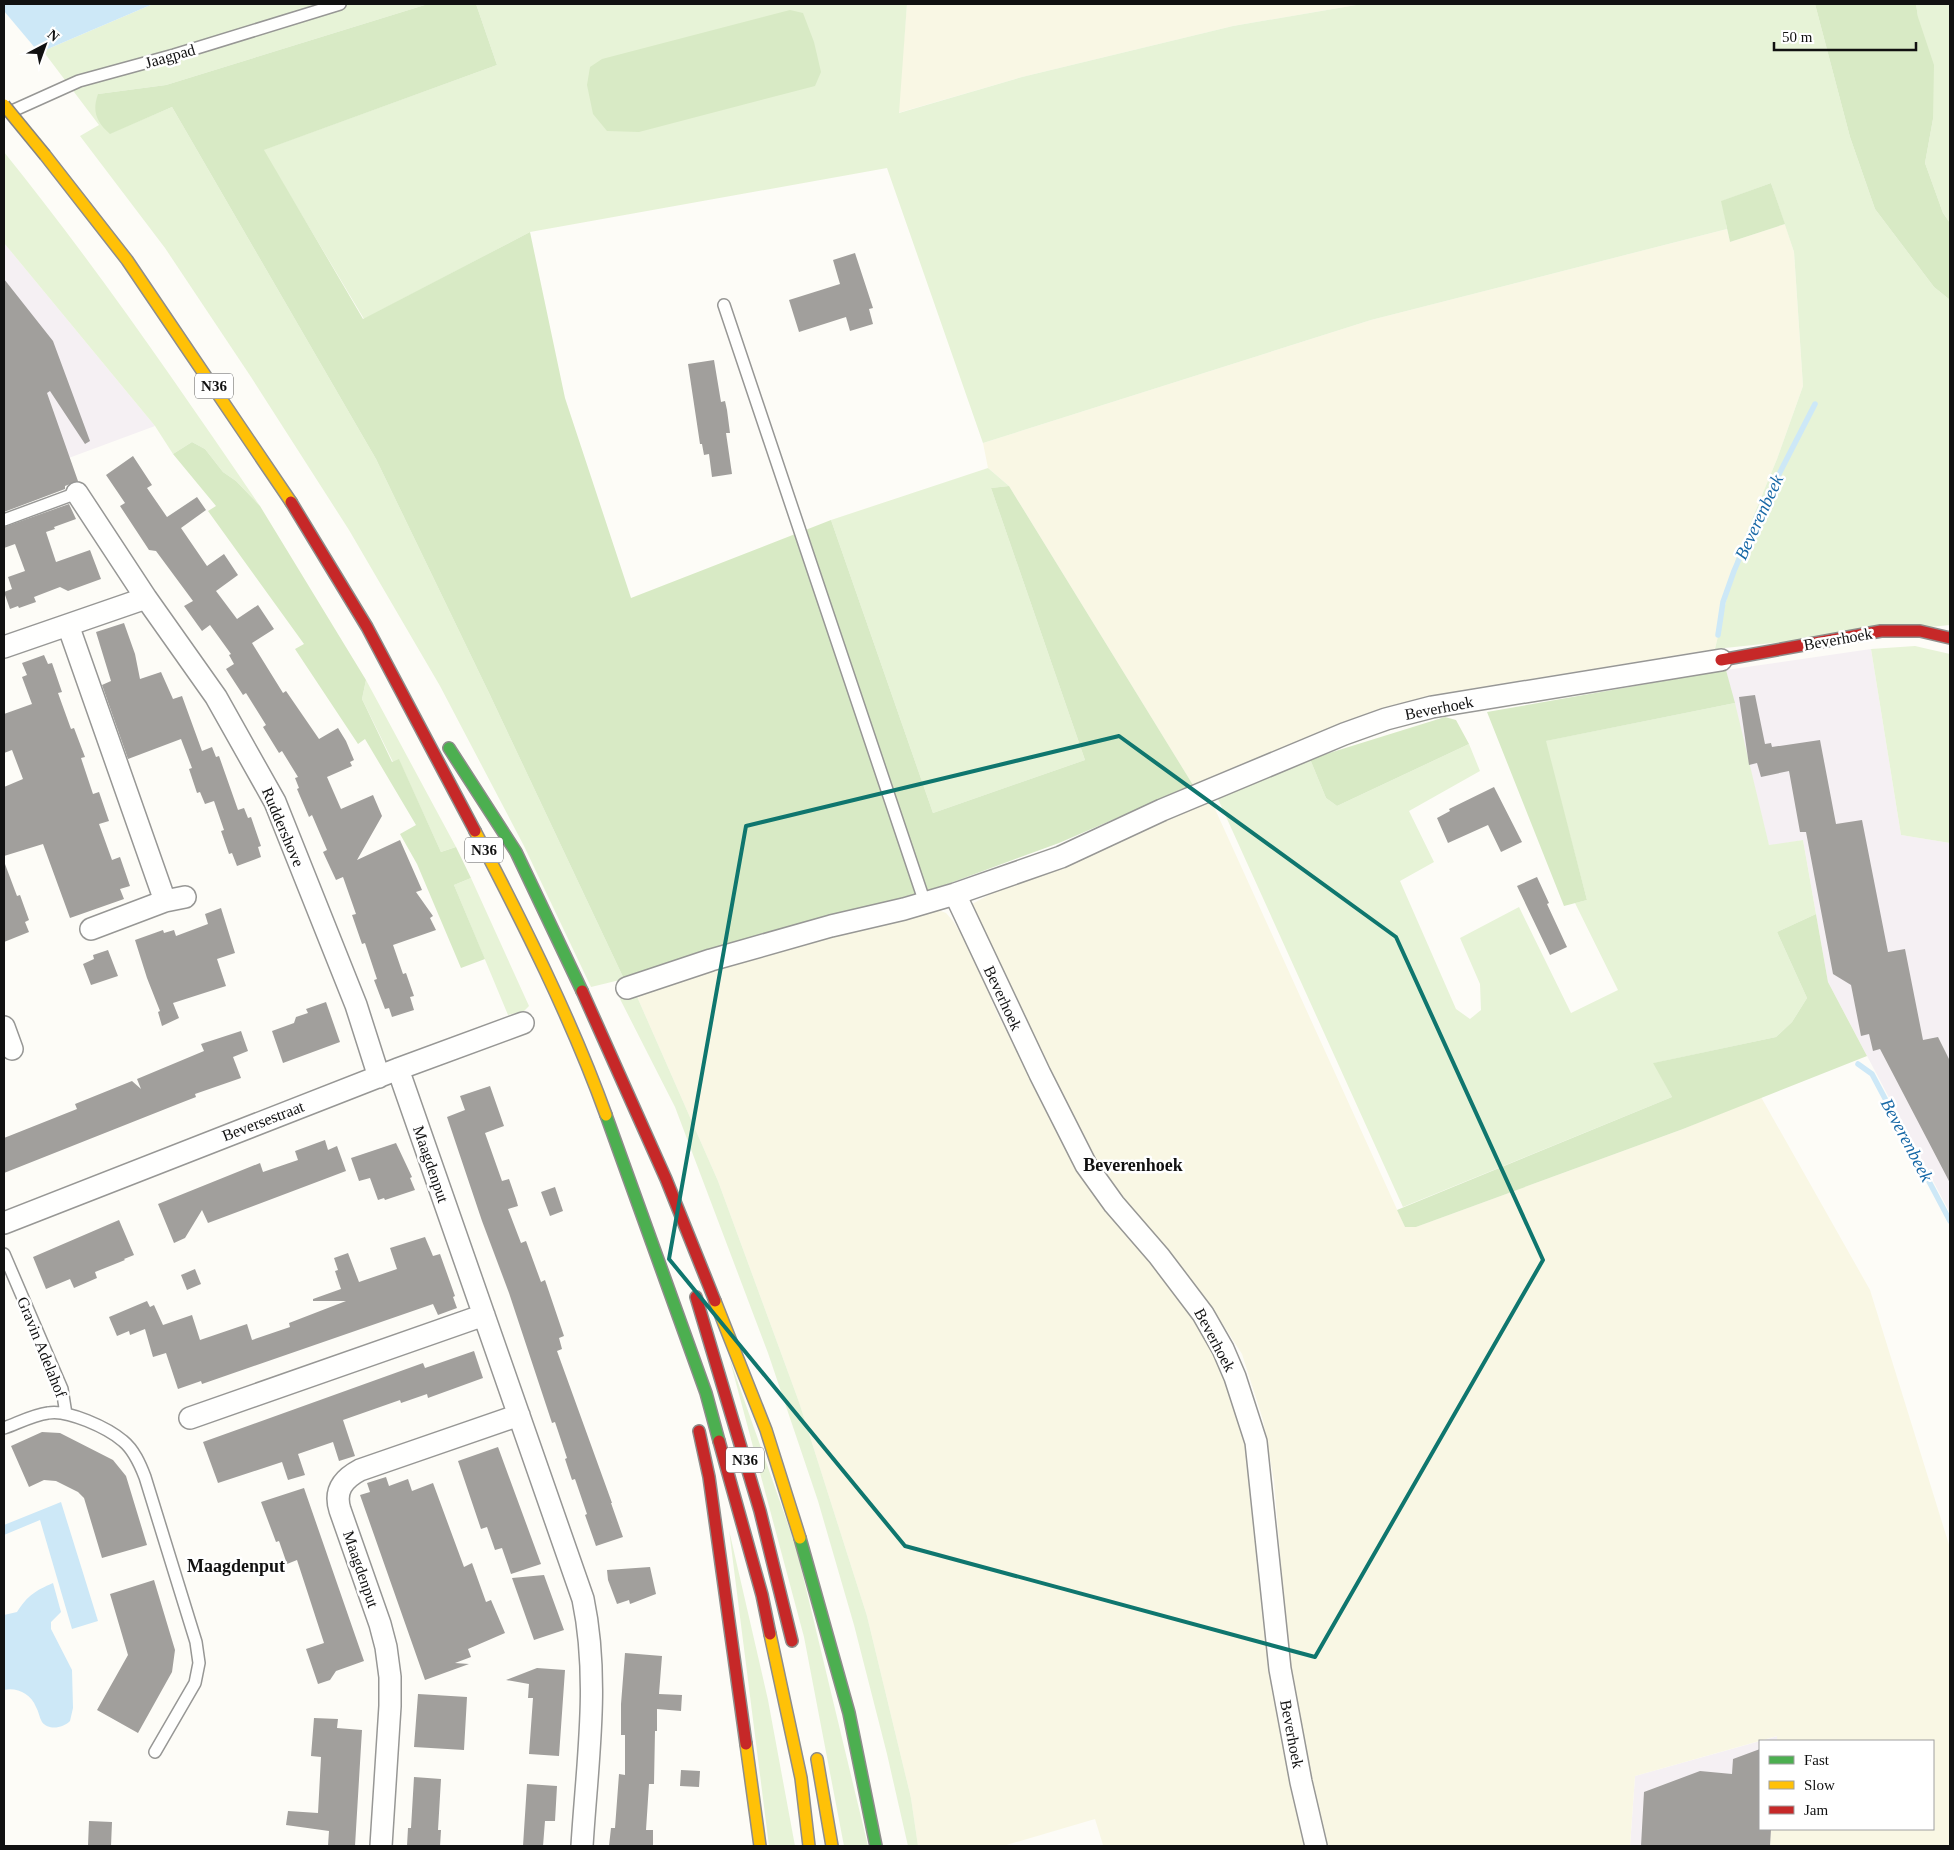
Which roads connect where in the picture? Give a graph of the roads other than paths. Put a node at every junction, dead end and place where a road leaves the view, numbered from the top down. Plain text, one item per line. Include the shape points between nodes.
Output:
1 (340, 4) edge
2 (4, 105) edge
3 (4, 116) edge
4 (724, 305) dead end
5 (78, 493) joint
6 (4, 520) edge
7 (146, 598) junction
8 (68, 625) junction
9 (367, 627) junction
10 (1950, 638) edge
11 (4, 647) edge
12 (1721, 660) joint
13 (422, 706) dead end
14 (440, 735) dead end
15 (955, 894) junction
16 (925, 902) junction
17 (91, 929) dead end
18 (627, 988) dead end
19 (524, 1023) dead end
20 (4, 1027) edge
21 (12, 1049) dead end
22 (398, 1069) junction
23 (379, 1076) junction
24 (623, 1084) junction
25 (663, 1204) dead end
26 (4, 1223) edge
27 (4, 1254) edge
28 (662, 1269) junction
29 (692, 1286) dead end
30 (484, 1315) junction
31 (683, 1363) dead end
32 (66, 1414) junction
33 (519, 1415) junction
34 (190, 1418) dead end
35 (696, 1420) dead end
36 (4, 1428) edge
37 (794, 1650) dead end
38 (813, 1744) dead end
39 (155, 1752) dead end
40 (381, 1846) edge
41 (582, 1846) edge
42 (760, 1846) edge
43 (810, 1846) edge
44 (832, 1846) edge
45 (876, 1846) edge
46 (1316, 1846) edge

1 - 3 lane, Jaagpad via 79,81
2 - 9 main road, N36, bridge via 127,260 198,361 281,485
4 - 16 lane
5 - 6 lane
5 - 7 street, Ruddershove
7 - 8 street
7 - 23 street, Ruddershove via 216,697 275,802 356,1005
8 - 11 street
8 - 17 street via 175,899
9 - 13 main road
9 - 28 main road, N36 via 490,860 546,975 592,1077
10 - 12 main road, Beverhoek via 1918,630 1870,632
12 - 15 street, Beverhoek via 1432,707 1386,719 1162,810 1061,857
14 - 24 main road, N36 via 516,852
15 - 16 street, Beverhoek
15 - 46 street, Beverhoek via 1086,1164 1114,1204 1203,1314 1235,1377 1256,1442 1280,1669
16 - 18 street, Beverhoek via 711,960
19 - 22 street, Beversestraat
20 - 21 street
22 - 23 street, Beversestraat
22 - 30 street, Maagdenput
23 - 26 street, Beversestraat
24 - 25 main road, N36
24 - 45 main road via 666,1178 766,1430 848,1713
27 - 32 lane, Gravin Adelahof via 62,1389
28 - 31 main road
28 - 43 main road, N36 via 706,1393 762,1596 802,1778
29 - 37 main road, N36 via 734,1418 782,1593
30 - 33 street, Maagdenput
30 - 34 street
32 - 36 lane, Gravin Adelahof via 48,1412
32 - 39 lane, Gravin Adelahof via 82,1418 123,1441 136,1456 196,1642 199,1663 195,1683
33 - 40 street, Maagdenput via 360,1470 345,1480 338,1491 340,1510 380,1624 390,1677
33 - 41 street, Maagdenput via 583,1599 589,1627 592,1684
35 - 42 main road via 709,1477
38 - 44 main road

